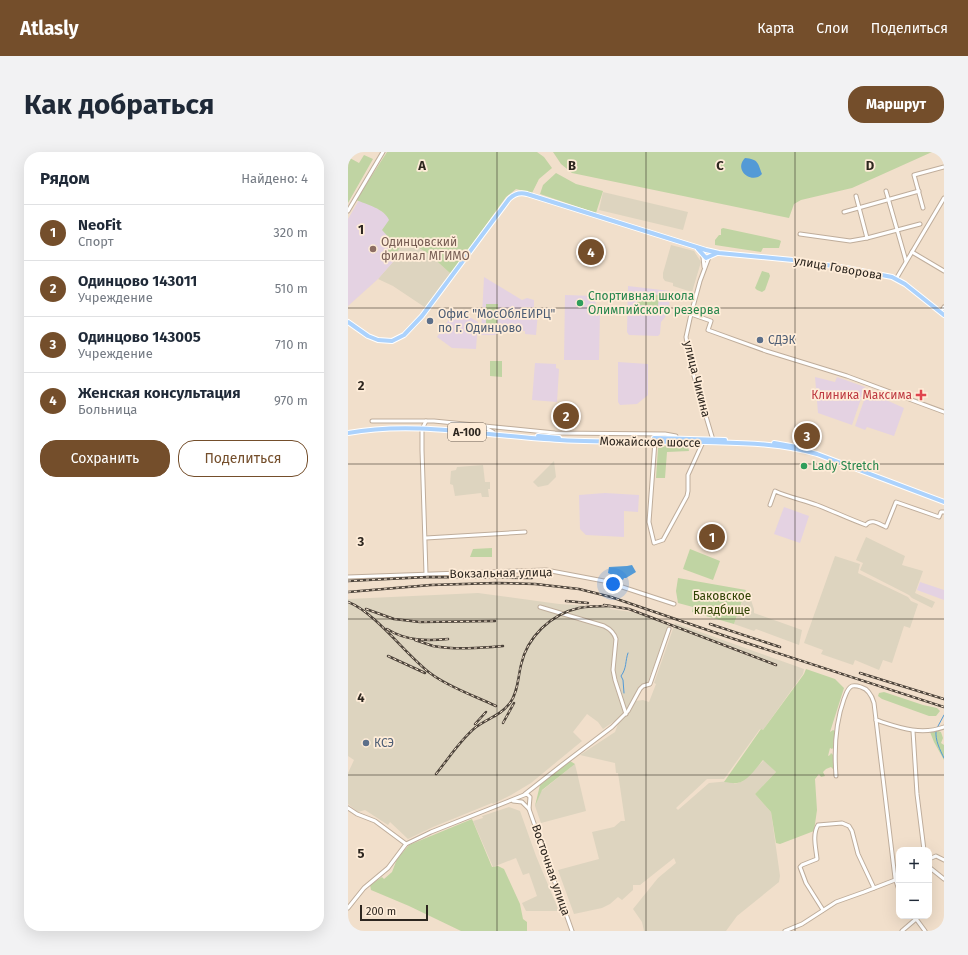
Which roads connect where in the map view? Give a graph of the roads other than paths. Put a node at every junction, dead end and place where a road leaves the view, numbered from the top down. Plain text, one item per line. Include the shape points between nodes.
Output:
1 (383, 152) edge
2 (944, 167) edge
3 (886, 191) dead end
4 (918, 191) junction
5 (856, 196) dead end
6 (944, 198) edge
7 (889, 200) junction
8 (859, 208) junction
9 (923, 208) dead end
10 (348, 211) edge
11 (844, 212) dead end
12 (920, 224) dead end
13 (897, 230) junction
14 (800, 234) dead end
15 (867, 238) junction
16 (695, 248) junction
17 (707, 250) junction
18 (912, 252) junction
19 (719, 253) junction
20 (703, 256) junction
21 (710, 257) junction
22 (906, 261) junction
23 (704, 269) junction
24 (944, 271) edge
25 (896, 279) junction
26 (944, 307) edge
27 (942, 313) edge
28 (690, 314) junction
29 (348, 322) edge
30 (944, 412) edge
31 (372, 421) dead end
32 (426, 421) junction
33 (483, 426) junction
34 (422, 428) junction
35 (348, 432) edge
36 (493, 432) junction
37 (711, 432) junction
38 (676, 437) junction
39 (722, 440) junction
40 (655, 441) junction
41 (713, 441) junction
42 (703, 442) junction
43 (944, 500) edge
44 (770, 505) dead end
45 (944, 512) edge
46 (525, 532) dead end
47 (426, 538) junction
48 (426, 574) junction
49 (348, 577) edge
50 (674, 604) dead end
51 (540, 608) dead end
52 (669, 629) dead end
53 (626, 714) junction
54 (876, 720) junction
55 (944, 727) edge
56 (913, 731) junction
57 (836, 776) dead end
58 (533, 788) junction
59 (524, 795) junction
60 (530, 797) junction
61 (530, 801) junction
62 (509, 802) junction
63 (523, 803) junction
64 (348, 808) edge
65 (529, 809) junction
66 (406, 844) junction
67 (924, 847) edge
68 (932, 858) edge
69 (944, 860) edge
70 (932, 869) edge
71 (895, 879) junction
72 (944, 879) edge
73 (896, 883) edge
74 (874, 888) junction
75 (348, 908) edge
76 (823, 910) junction
77 (914, 919) edge
78 (916, 919) edge
79 (572, 931) edge
80 (785, 931) edge
81 (902, 931) edge
82 (925, 931) edge

1 - 10 street
2 - 4 street via 914,175
3 - 7 street
4 - 7 street
4 - 9 street
5 - 8 street
6 - 18 street
7 - 8 street
7 - 13 street
8 - 11 street
8 - 15 street
12 - 13 street
13 - 15 street
13 - 22 street
14 - 15 street via 850,241
16 - 17 main road, улица Говорова
16 - 20 main road, улица Говорова
16 - 29 main road, улица Говорова via 527,194 516,194 509,199 422,316 404,335 392,341 378,340
17 - 19 main road, улица Говорова
17 - 20 main road
17 - 21 main road via 711,253
18 - 22 street
18 - 24 street
19 - 21 main road, улица Говорова
19 - 25 main road, улица Говорова via 793,260
20 - 21 main road, улица Говорова
20 - 23 street, улица Чикина
21 - 23 street, улица Чикина
22 - 25 street
23 - 28 street, улица Чикина
25 - 27 main road, улица Говорова
26 - 27 street
28 - 30 street via 711,321 708,330
28 - 37 street, улица Чикина via 687,347
31 - 32 street
32 - 33 street
32 - 34 street
33 - 36 street
33 - 38 street via 555,433 672,434
34 - 35 main road, Можайское шоссе / А-100 via 375,426
34 - 36 main road, Можайское шоссе / А-100
34 - 40 main road, Можайское шоссе / А-100 via 555,440
34 - 47 street
36 - 38 main road, Можайское шоссе / А-100 via 562,438
37 - 39 street
37 - 41 street, улица Чикина
38 - 41 main road, Можайское шоссе / А-100
39 - 41 main road, Можайское шоссе / А-100
39 - 43 main road, Можайское шоссе / А-100 via 776,443 804,448
40 - 42 main road, Можайское шоссе / А-100
40 - 42 street via 649,522 654,543 663,540 687,496 688,475
41 - 42 main road, Можайское шоссе / А-100
41 - 43 main road, Можайское шоссе / А-100 via 760,444 811,452
44 - 45 street via 775,491 866,525 872,521 886,527 896,502 939,517 941,512
46 - 47 street
47 - 48 street
48 - 49 street, Вокзальная улица
48 - 50 street, Вокзальная улица via 546,570 604,581
51 - 53 street via 604,626 615,634 615,680
52 - 53 street via 650,684 640,689
53 - 58 street
54 - 56 street
54 - 57 street via 871,694 858,686 849,688 840,710 835,739
54 - 71 street
55 - 56 street
56 - 67 street
58 - 59 street
58 - 60 street, Восточная улица
59 - 60 street
59 - 62 street
59 - 63 street via 521,799
60 - 61 street, Восточная улица
61 - 63 street
61 - 65 street, Восточная улица
62 - 63 street
62 - 66 street
63 - 65 street, Восточная улица
64 - 66 street via 375,821
65 - 79 street, Восточная улица
66 - 75 street via 388,868 364,888
68 - 69 street via 936,856
70 - 72 street
71 - 73 street
71 - 74 street
74 - 76 street via 836,902
74 - 76 street via 858,854 849,826 842,823 818,825 814,838 817,858 800,867 806,883
76 - 80 street via 802,924
77 - 81 street
78 - 82 street

